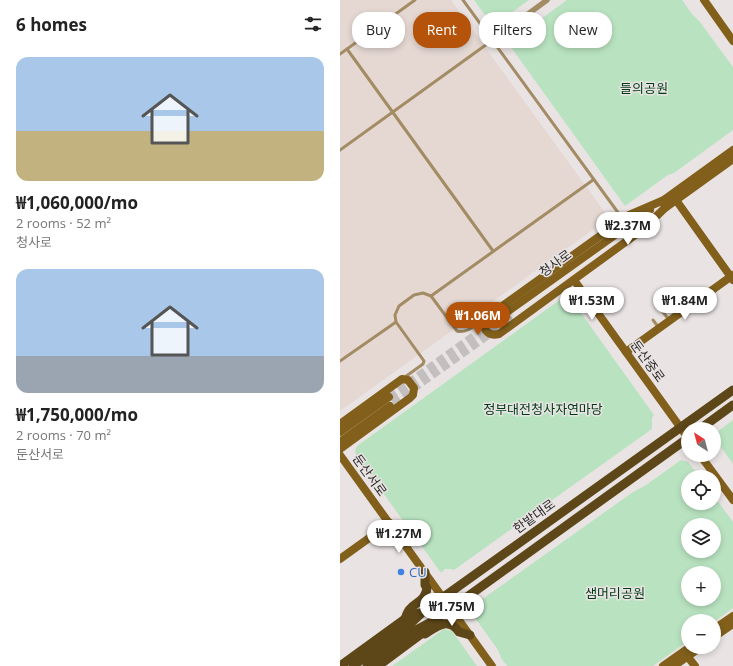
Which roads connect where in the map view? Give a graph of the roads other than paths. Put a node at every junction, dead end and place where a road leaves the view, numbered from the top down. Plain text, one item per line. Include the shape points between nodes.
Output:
1 (415, 0) edge
2 (463, 0) edge
3 (547, 0) edge
4 (704, 0) edge
5 (530, 12) edge
6 (479, 22) edge
7 (733, 41) edge
8 (481, 48) edge
9 (498, 48) edge
10 (347, 49) junction
11 (340, 54) edge
12 (393, 111) junction
13 (340, 150) edge
14 (733, 150) edge
15 (733, 159) edge
16 (593, 180) junction
17 (676, 200) junction
18 (666, 202) junction
19 (623, 220) junction
20 (493, 251) junction
21 (732, 277) edge
22 (574, 280) junction
23 (431, 296) junction
24 (663, 312) dead end
25 (509, 315) tunnel mouth
26 (487, 317) junction
27 (653, 320) dead end
28 (669, 320) junction
29 (396, 322) junction
30 (659, 328) junction
31 (626, 352) junction
32 (340, 361) edge
33 (399, 381) junction
34 (733, 390) edge
35 (733, 405) edge
36 (689, 422) edge
37 (710, 422) edge
38 (340, 424) edge
39 (681, 428) joint
40 (340, 432) edge
41 (340, 442) edge
42 (681, 443) edge
43 (340, 449) edge
44 (340, 454) edge
45 (705, 462) edge
46 (733, 500) edge
47 (390, 523) junction
48 (340, 559) edge
49 (425, 572) junction
50 (443, 598) junction
51 (451, 608) junction
52 (424, 611) junction
53 (733, 616) edge
54 (404, 619) junction
55 (435, 620) junction
56 (721, 624) edge
57 (733, 624) edge
58 (721, 632) edge
59 (420, 635) junction
60 (470, 635) junction
61 (684, 654) edge
62 (685, 654) edge
63 (688, 654) edge
64 (340, 666) edge
65 (353, 666) edge
66 (367, 666) edge
67 (378, 666) edge
68 (492, 666) edge
69 (663, 666) edge
70 (674, 666) edge
71 (694, 666) edge

1 - 10 lane
2 - 6 lane
3 - 5 street
4 - 7 street
8 - 12 lane
9 - 16 lane
10 - 11 lane
10 - 12 lane
12 - 13 lane
12 - 20 lane
14 - 18 street, 청사로
15 - 17 street, 청사로
16 - 19 lane
16 - 20 lane
17 - 18 street, 청사로
17 - 21 street
18 - 19 street via 629,215
18 - 22 street via 642,230
18 - 25 street, 청사로
19 - 26 street
20 - 23 lane
21 - 28 street
22 - 26 street via 499,334 487,332 484,322
22 - 31 street, 둔산중로
23 - 26 lane via 459,332 466,331
23 - 29 lane via 423,293 414,295 399,306 395,315
24 - 28 lane
27 - 30 lane
28 - 30 street
29 - 32 lane
29 - 33 lane via 424,361
30 - 31 street
31 - 39 street, 둔산중로
33 - 38 street
33 - 43 street via 408,380 414,388 413,395
34 - 36 main road, 한밭대로
35 - 37 main road
39 - 50 main road, 한밭대로
40 - 41 street via 391,400
42 - 51 main road, 한밭대로
44 - 47 street, 둔산서로
45 - 46 street
47 - 48 street
47 - 49 street, 둔산서로
49 - 50 street, 둔산서로
49 - 54 main road via 427,588 424,597 409,610
50 - 51 street, 둔산서로
50 - 52 main road, 한밭대로
51 - 55 main road, 한밭대로
51 - 60 street, 둔산서로
52 - 54 main road
52 - 65 main road, 한밭대로
53 - 56 street
54 - 64 main road
55 - 59 main road
55 - 66 main road, 한밭대로 via 416,630
57 - 58 street
59 - 60 main road via 445,623 456,628 458,632
59 - 67 main road
60 - 68 street, 둔산서로
61 - 69 street
62 - 70 street
63 - 71 street

